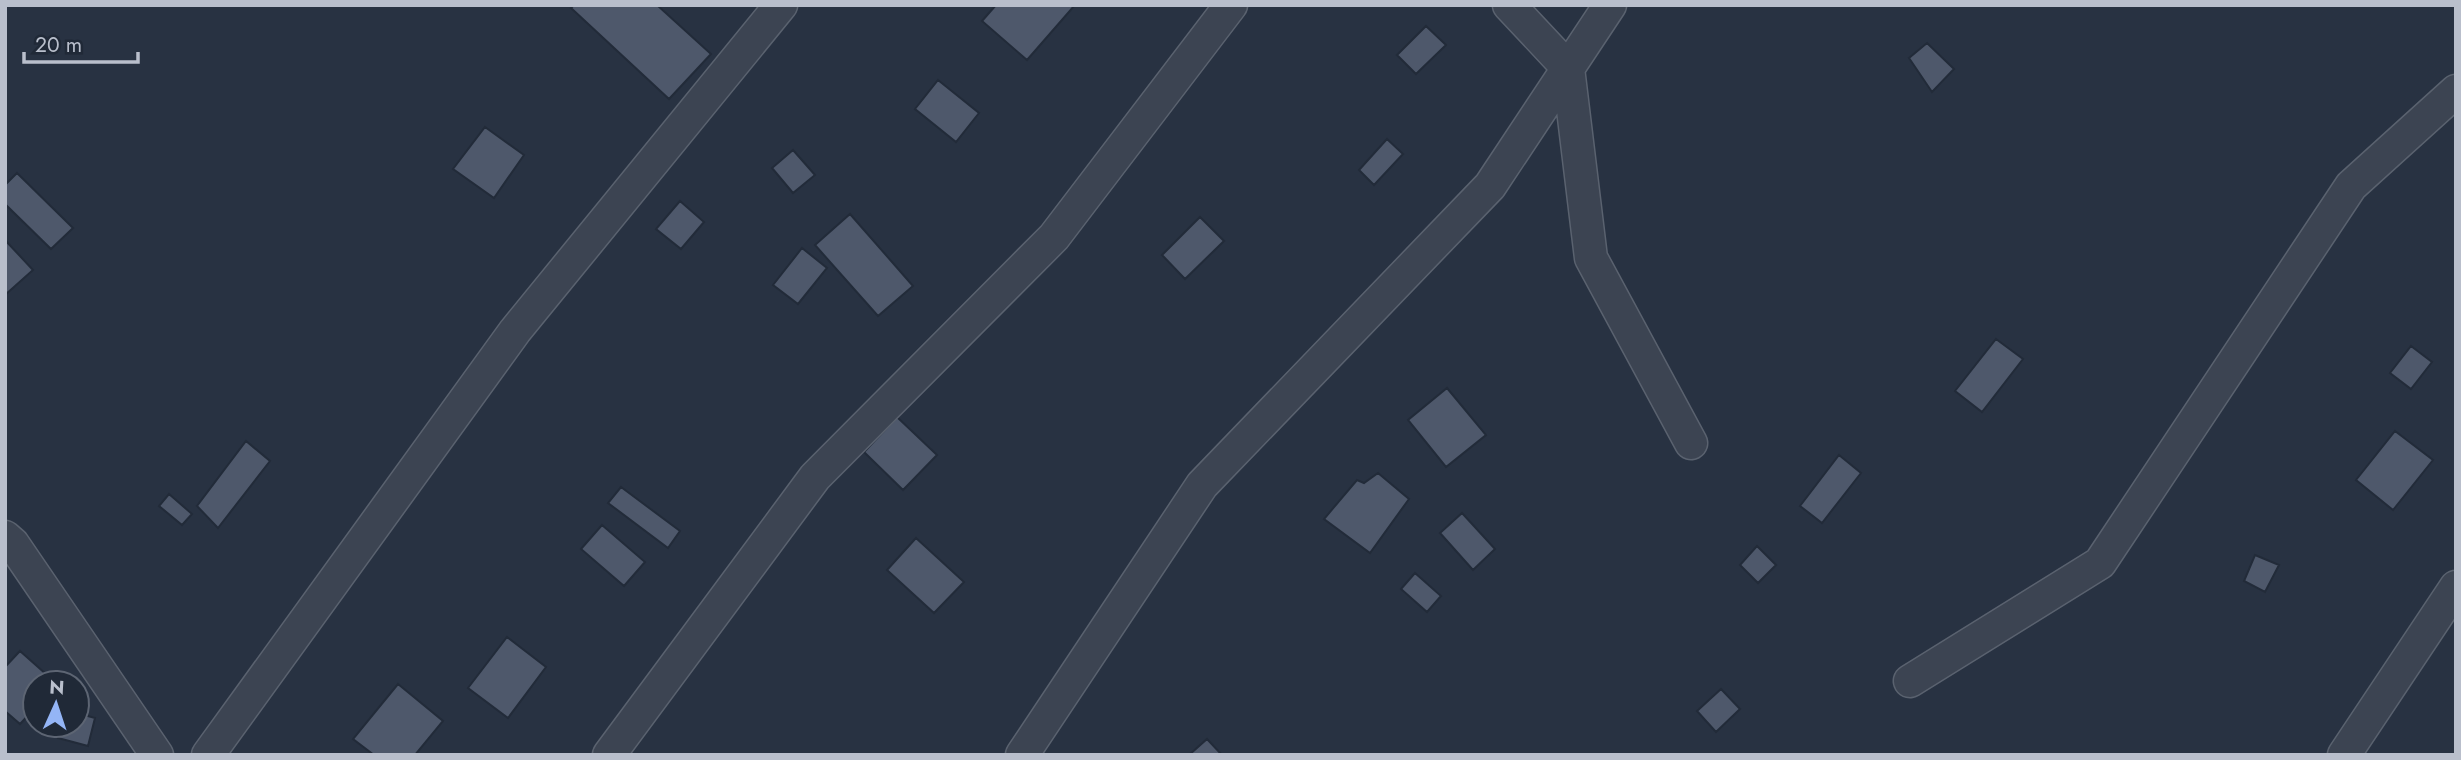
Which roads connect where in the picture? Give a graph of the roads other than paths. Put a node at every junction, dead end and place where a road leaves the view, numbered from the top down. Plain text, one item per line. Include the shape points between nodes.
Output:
1 (781, 5) edge
2 (1231, 5) edge
3 (1509, 5) edge
4 (1610, 5) edge
5 (1568, 68) junction
6 (2456, 91) edge
7 (1691, 443) dead end
8 (5, 537) edge
9 (2456, 587) edge
10 (1910, 681) dead end
11 (157, 755) edge
12 (208, 755) edge
13 (609, 755) edge
14 (1022, 755) edge
15 (2344, 755) edge

1 - 12 street via 515,331
2 - 13 street via 1054,237 815,477
3 - 5 street
4 - 5 street
5 - 7 street via 1591,258
5 - 14 street via 1490,186 1202,485
6 - 10 street via 2351,187 2101,563
8 - 11 street
9 - 15 street

